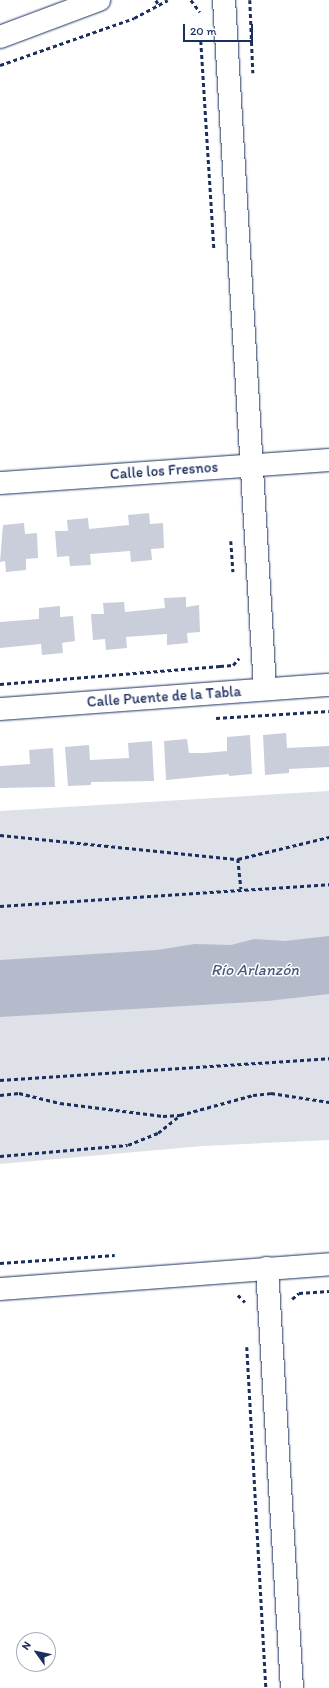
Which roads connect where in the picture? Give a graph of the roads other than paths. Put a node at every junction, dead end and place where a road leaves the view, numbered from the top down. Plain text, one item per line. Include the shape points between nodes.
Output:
1 (99, 0) edge
2 (224, 0) edge
3 (0, 37) edge
4 (329, 460) edge
5 (250, 464) junction
6 (0, 483) edge
7 (329, 685) edge
8 (265, 689) junction
9 (0, 709) edge
10 (329, 1264) edge
11 (267, 1268) junction
12 (0, 1289) edge
13 (292, 1688) edge

1 - 3 street
2 - 5 street
4 - 5 street, Calle los Fresnos
5 - 6 street, Calle los Fresnos
5 - 8 street
7 - 8 street, Calle Puente de la Tabla
8 - 9 street, Calle Puente de la Tabla
10 - 11 street
11 - 12 street
11 - 13 street

